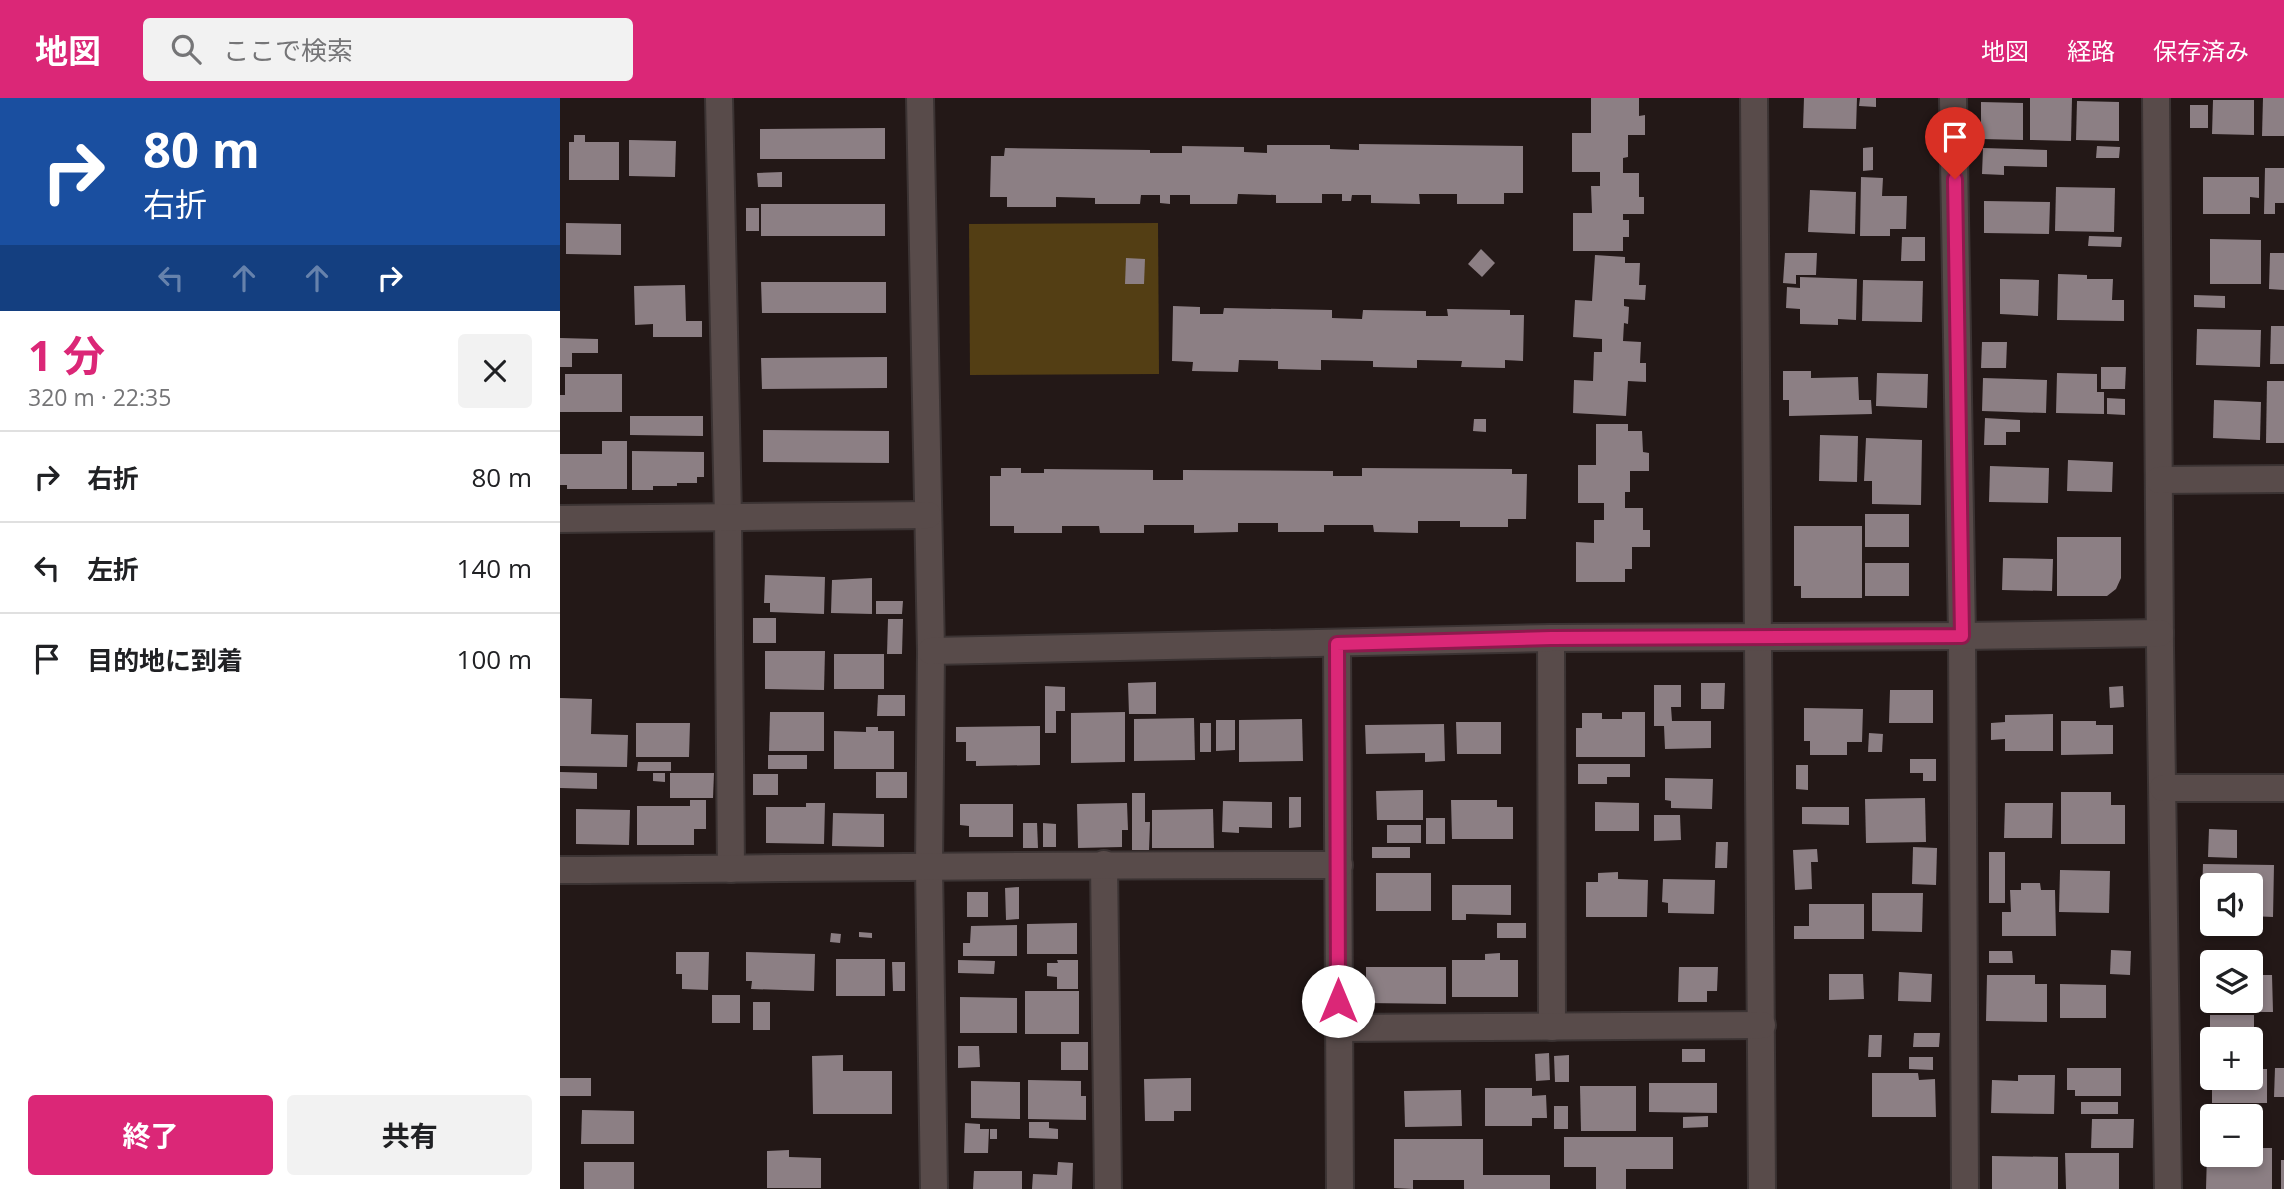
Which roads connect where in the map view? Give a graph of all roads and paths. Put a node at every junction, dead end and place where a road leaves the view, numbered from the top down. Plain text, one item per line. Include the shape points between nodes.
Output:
1 (719, 98) edge
2 (920, 98) edge
3 (1754, 98) edge
4 (1953, 98) edge
5 (2156, 98) edge
6 (2284, 479) edge
7 (2159, 480) junction
8 (928, 515) junction
9 (728, 518) junction
10 (560, 519) edge
11 (2160, 633) junction
12 (1962, 636) junction
13 (1759, 637) junction
14 (1551, 638) junction
15 (1337, 644) junction
16 (931, 651) junction
17 (2163, 788) junction
18 (2284, 788) edge
19 (1104, 864) junction
20 (1339, 865) junction
21 (929, 868) junction
22 (731, 869) junction
23 (560, 870) edge
24 (1762, 1025) junction
25 (1552, 1027) junction
26 (1338, 1028) junction
27 (934, 1189) edge
28 (1108, 1189) edge
29 (1340, 1189) edge
30 (1762, 1189) edge
31 (1965, 1189) edge
32 (2168, 1189) edge

1 - 9 street
2 - 8 street
3 - 13 street
4 - 12 street
5 - 7 street
6 - 7 street
7 - 11 street
8 - 9 street
8 - 16 street
9 - 10 street
9 - 22 street
11 - 12 street
11 - 17 street
12 - 13 street
12 - 31 street
13 - 14 street
13 - 24 street
14 - 15 street
14 - 25 street
15 - 16 street
15 - 20 street
16 - 21 street
17 - 18 street
17 - 32 street
19 - 20 street
19 - 21 street
19 - 28 street
20 - 26 street
21 - 22 street
21 - 27 street
22 - 23 street
24 - 25 street
24 - 30 street
25 - 26 street
26 - 29 street

